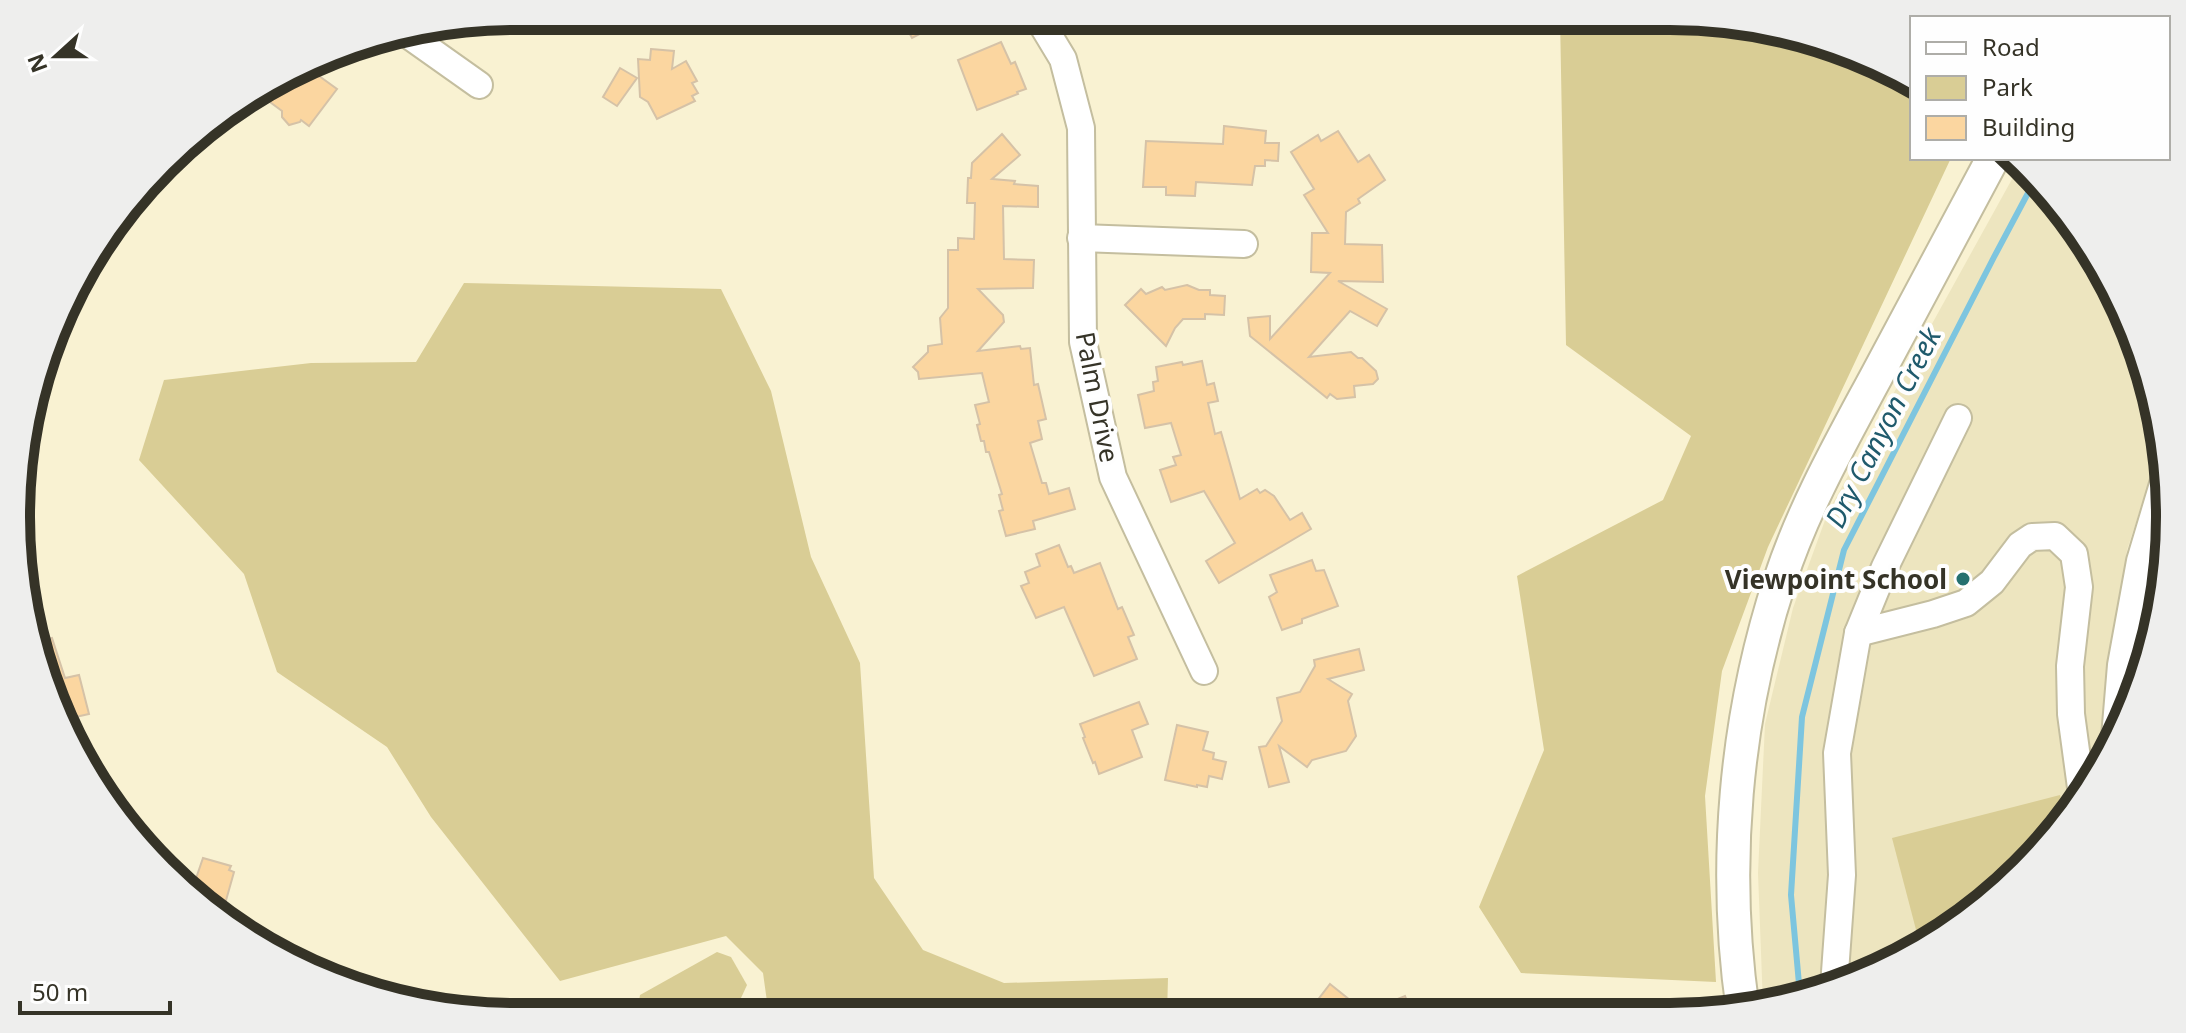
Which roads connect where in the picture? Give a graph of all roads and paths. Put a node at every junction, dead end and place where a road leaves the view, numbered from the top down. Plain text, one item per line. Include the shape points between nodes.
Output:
1 (1045, 30) edge
2 (416, 41) edge
3 (479, 85) dead end
4 (1992, 160) edge
5 (1081, 238) junction
6 (1244, 244) dead end
7 (1958, 418) dead end
8 (2156, 508) edge
9 (1858, 633) junction
10 (1204, 671) dead end
11 (2118, 706) edge
12 (2080, 778) edge
13 (1835, 974) edge
14 (1741, 998) edge

1 - 5 street, Palm Drive via 1063,59 1081,128
2 - 3 street
4 - 14 main road via 1826,471 1781,577 1740,754 1733,892
5 - 6 street
5 - 10 street, Palm Drive via 1083,342 1113,477
7 - 9 street
8 - 11 street via 2140,561
9 - 12 street via 1966,603 1992,582 2020,545 2032,537 2055,536 2074,554 2079,587 2070,666
9 - 13 street via 1837,753 1842,875

